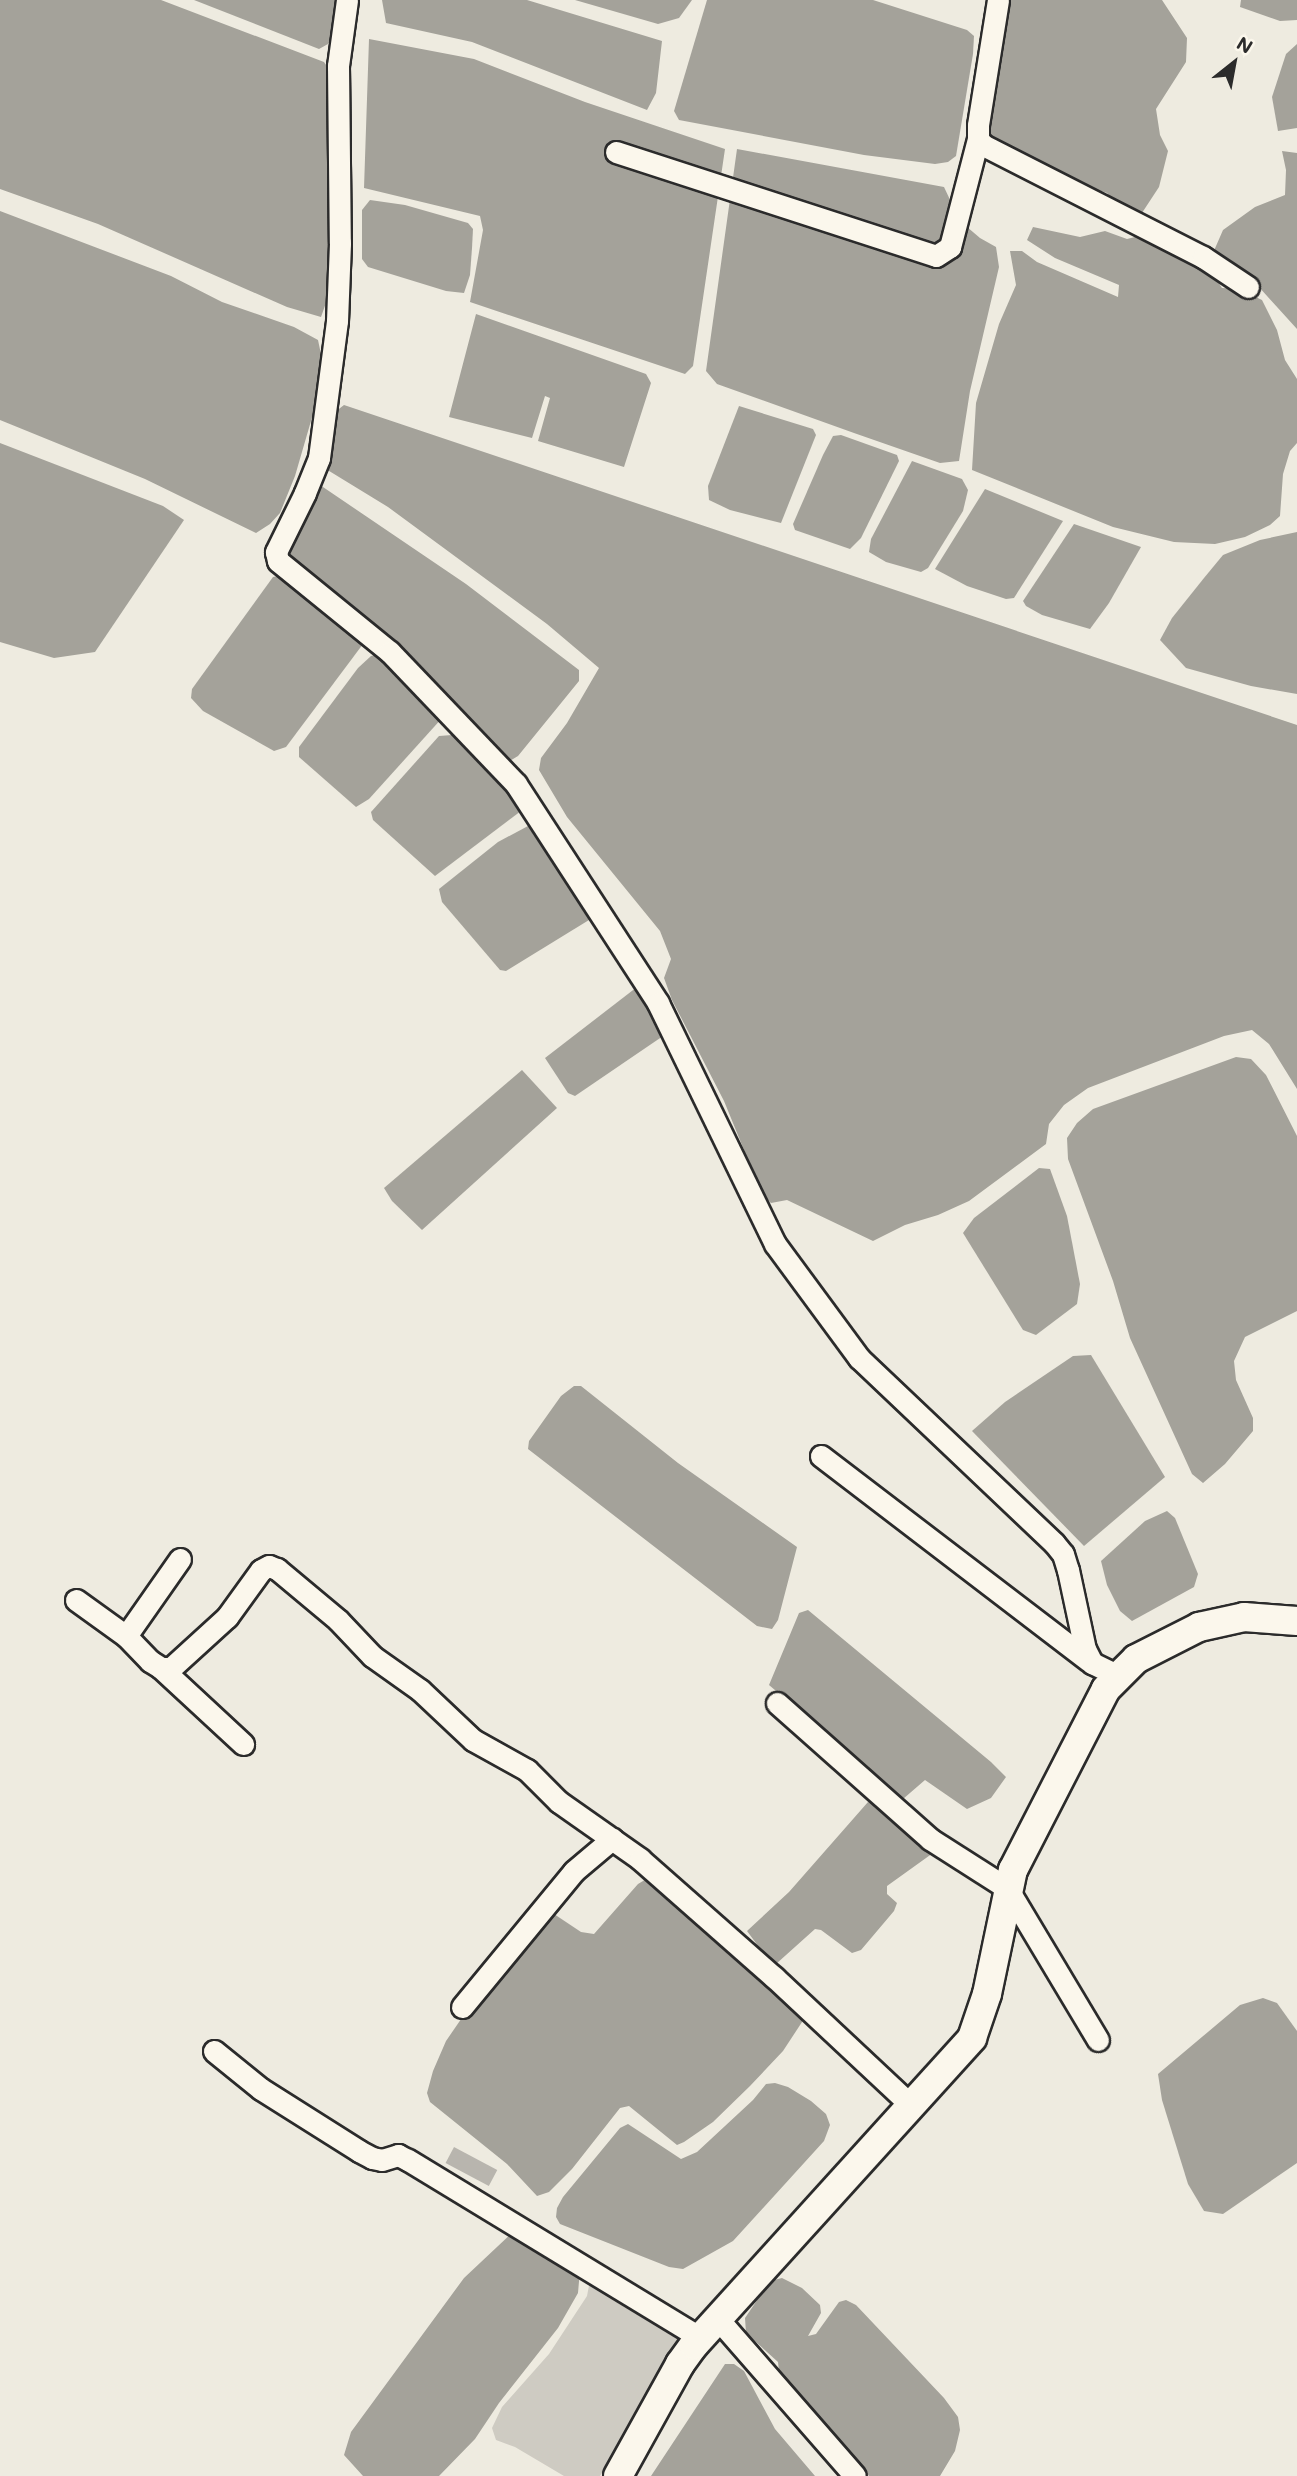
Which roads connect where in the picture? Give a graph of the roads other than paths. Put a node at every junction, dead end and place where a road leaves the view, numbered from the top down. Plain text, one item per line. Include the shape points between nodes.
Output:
1 (347, 0) edge
2 (998, 0) edge
3 (978, 139) junction
4 (616, 152) dead end
5 (1248, 287) dead end
6 (821, 1455) dead end
7 (180, 1559) dead end
8 (76, 1600) dead end
9 (1297, 1621) edge
10 (126, 1636) junction
11 (1092, 1663) junction
12 (161, 1668) junction
13 (1117, 1675) junction
14 (777, 1703) dead end
15 (243, 1744) dead end
16 (612, 1839) junction
17 (1007, 1888) junction
18 (462, 2007) dead end
19 (1098, 2040) dead end
20 (214, 2051) dead end
21 (912, 2106) junction
22 (710, 2328) junction
23 (618, 2476) edge
24 (855, 2476) edge

1 - 11 street via 338,66 337,321 319,458 276,552 278,561 390,652 516,784 658,1003 775,1244 859,1358 1063,1554 1084,1648
2 - 3 street
3 - 4 street via 950,247 936,256
3 - 5 street via 991,150 1203,257
6 - 11 street
7 - 10 street
8 - 10 street
9 - 13 main road via 1222,1620 1159,1646
10 - 12 street
11 - 13 street
12 - 15 street
12 - 16 street via 171,1668 214,1630 261,1570 277,1569 473,1740 527,1770 559,1802
13 - 17 main road via 1078,1740
14 - 17 street via 930,1839
16 - 18 street via 574,1871
16 - 21 street via 774,1977
17 - 19 street
17 - 21 main road via 981,2018 972,2038
20 - 22 street via 276,2100 359,2151 382,2160 398,2155 408,2160
21 - 22 main road
22 - 23 main road via 680,2364
22 - 24 street

